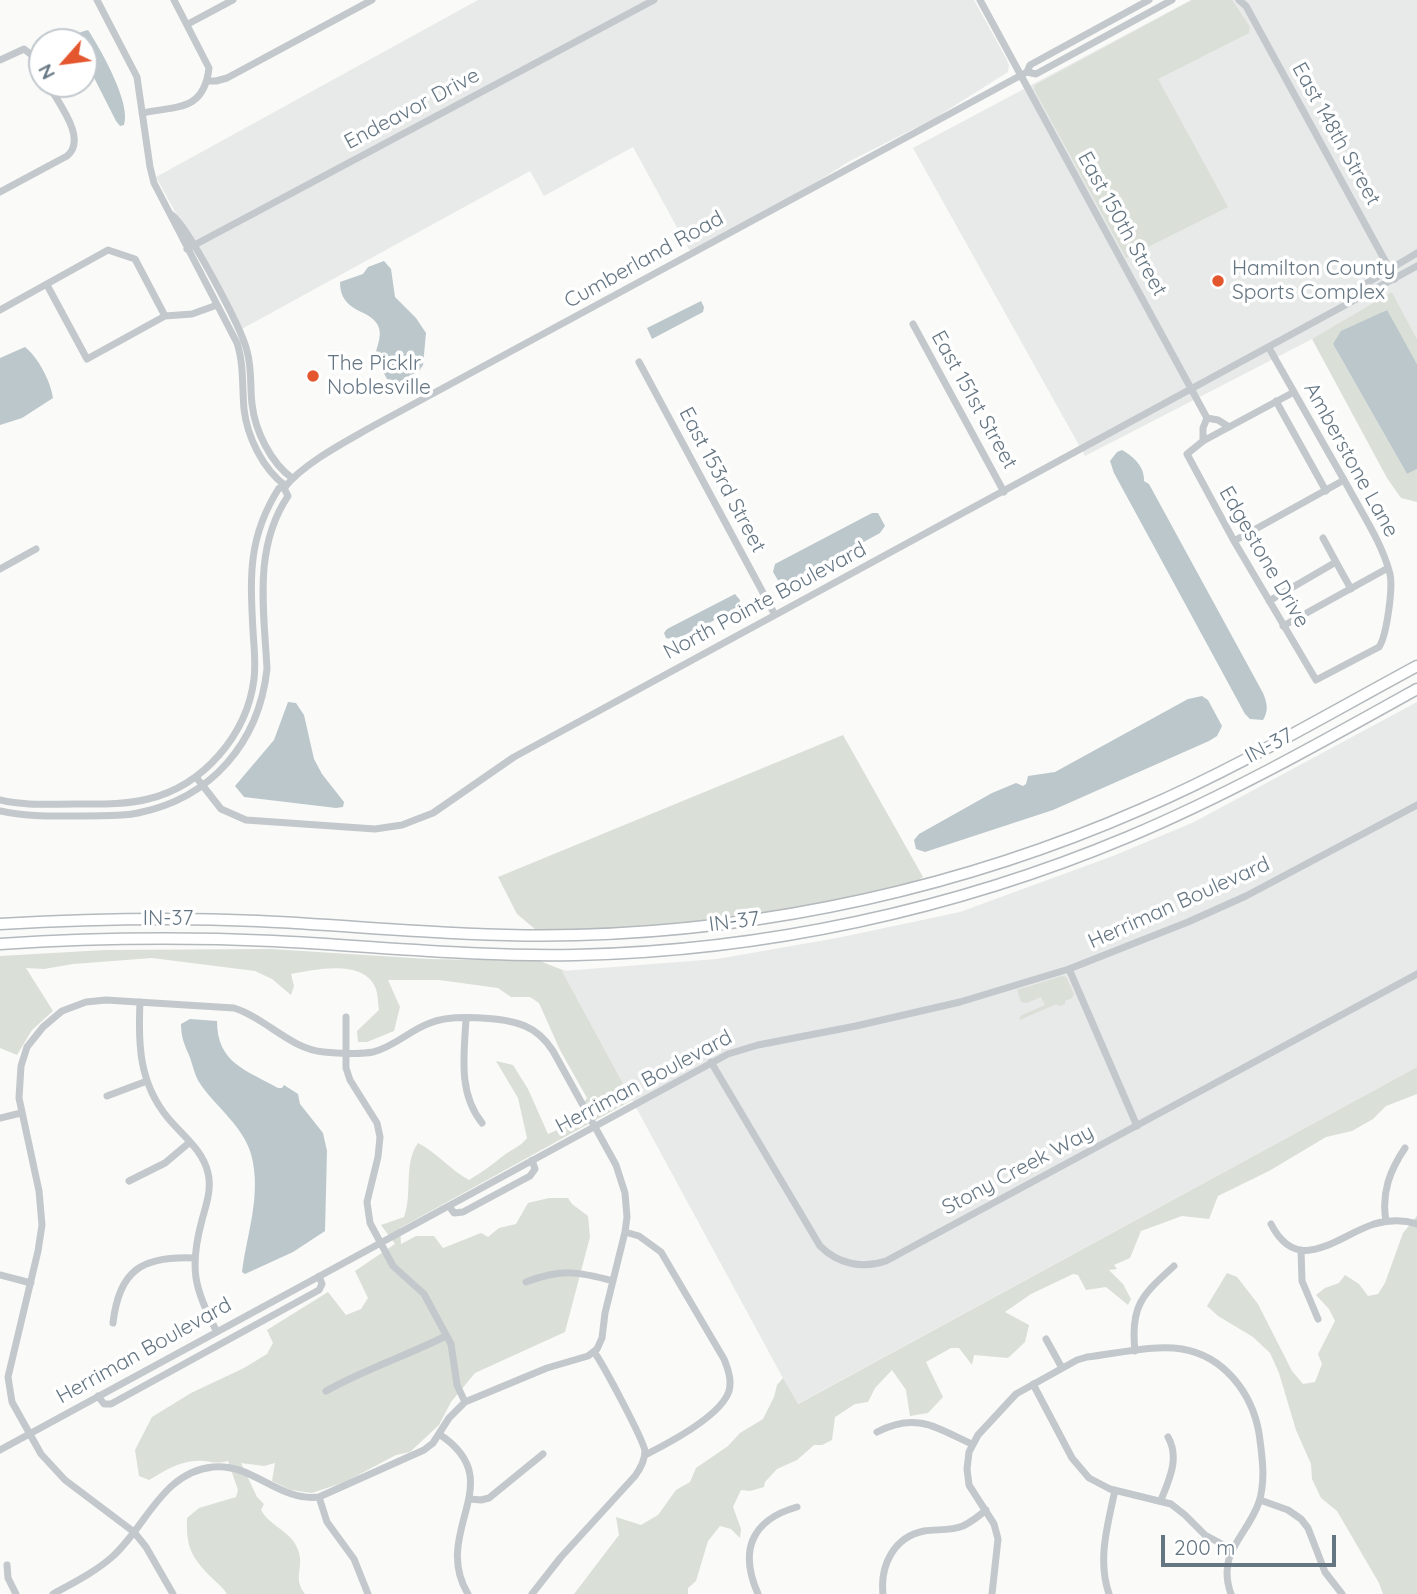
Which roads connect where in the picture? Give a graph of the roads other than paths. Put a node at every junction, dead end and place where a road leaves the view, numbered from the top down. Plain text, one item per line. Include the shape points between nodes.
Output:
1 (97, 0) edge
2 (174, 0) edge
3 (233, 0) edge
4 (372, 0) edge
5 (654, 0) edge
6 (981, 0) edge
7 (1149, 0) edge
8 (1172, 0) edge
9 (1239, 0) edge
10 (1246, 3) edge
11 (188, 24) junction
12 (28, 52) edge
13 (0, 60) edge
14 (1024, 74) junction
15 (207, 80) junction
16 (56, 98) edge
17 (142, 113) junction
18 (0, 192) edge
19 (190, 247) junction
20 (1417, 253) edge
21 (1417, 266) edge
22 (1389, 269) junction
23 (1395, 279) junction
24 (47, 285) junction
25 (1346, 303) junction
26 (216, 305) junction
27 (0, 310) edge
28 (165, 316) junction
29 (913, 324) dead end
30 (1269, 348) junction
31 (639, 362) dead end
32 (1192, 389) junction
33 (1294, 392) junction
34 (1276, 401) junction
35 (1207, 418) junction
36 (1229, 427) junction
37 (1203, 441) junction
38 (292, 478) junction
39 (1344, 480) junction
40 (285, 487) junction
41 (1326, 491) junction
42 (1004, 492) junction
43 (1323, 538) dead end
44 (1234, 541) junction
45 (36, 549) dead end
46 (1336, 562) junction
47 (1388, 568) junction
48 (0, 569) edge
49 (1351, 589) junction
50 (1269, 601) junction
51 (775, 615) junction
52 (1283, 626) junction
53 (1417, 666) edge
54 (1316, 680) joint
55 (1417, 689) edge
56 (195, 776) junction
57 (202, 786) junction
58 (0, 800) edge
59 (1417, 804) edge
60 (0, 811) edge
61 (0, 924) edge
62 (0, 944) edge
63 (1069, 968) junction
64 (1417, 974) edge
65 (140, 1002) junction
66 (346, 1017) dead end
67 (466, 1019) junction
68 (345, 1052) junction
69 (711, 1062) junction
70 (147, 1081) junction
71 (107, 1096) dead end
72 (21, 1113) junction
73 (0, 1118) edge
74 (482, 1123) dead end
75 (1137, 1126) junction
76 (594, 1127) junction
77 (190, 1142) junction
78 (1405, 1148) dead end
79 (532, 1160) junction
80 (129, 1181) dead end
81 (449, 1206) junction
82 (1386, 1221) junction
83 (1270, 1224) dead end
84 (1417, 1224) edge
85 (625, 1232) junction
86 (380, 1243) junction
87 (1301, 1250) junction
88 (194, 1258) junction
89 (1174, 1266) dead end
90 (0, 1276) edge
91 (319, 1276) junction
92 (613, 1281) junction
93 (526, 1282) dead end
94 (31, 1283) junction
95 (1318, 1320) dead end
96 (113, 1323) dead end
97 (217, 1332) junction
98 (446, 1336) junction
99 (1046, 1339) dead end
100 (1135, 1351) junction
101 (594, 1352) junction
102 (1062, 1368) junction
103 (1033, 1384) junction
104 (9, 1390) junction
105 (326, 1391) dead end
106 (0, 1392) edge
107 (98, 1396) junction
108 (465, 1402) junction
109 (877, 1432) dead end
110 (29, 1434) junction
111 (439, 1434) junction
112 (1168, 1437) dead end
113 (972, 1444) junction
114 (0, 1450) edge
115 (543, 1454) dead end
116 (645, 1455) junction
117 (1115, 1490) junction
118 (318, 1497) junction
119 (470, 1499) junction
120 (1161, 1500) junction
121 (1260, 1500) junction
122 (797, 1507) dead end
123 (986, 1510) junction
124 (134, 1532) junction
125 (1231, 1549) junction
126 (7, 1565) dead end
127 (58, 1593) edge
128 (16, 1594) edge
129 (173, 1594) edge
130 (368, 1594) edge
131 (468, 1594) edge
132 (532, 1594) edge
133 (758, 1594) edge
134 (883, 1594) edge
135 (992, 1594) edge
136 (1109, 1594) edge
137 (1231, 1594) edge
138 (1342, 1594) edge

1 - 17 street via 137,77
2 - 11 street
3 - 11 street
4 - 15 street via 227,78
5 - 19 street, Endeavor Drive
6 - 14 street, East 150th Street
7 - 14 street, Cumberland Road via 1030,65
8 - 14 street, Cumberland Road via 1036,74
9 - 10 street, East 148th Street
10 - 22 street, East 148th Street
11 - 15 street via 209,68
12 - 13 street via 24,49
14 - 32 street, East 150th Street
14 - 38 street, Cumberland Road via 373,426
15 - 17 street via 204,91 185,105
16 - 18 street via 76,136 74,149
17 - 19 street via 152,176
19 - 26 street
19 - 38 street via 241,332 258,429 277,466
20 - 22 street, North Pointe Boulevard
21 - 23 street, North Pointe Boulevard
22 - 23 street, East 148th Street
22 - 25 street, North Pointe Boulevard via 1348,295
23 - 25 street, North Pointe Boulevard
24 - 27 street
24 - 28 street via 108,250 135,259
24 - 28 street via 87,359
25 - 30 street, North Pointe Boulevard
26 - 28 street via 192,314
26 - 40 street via 241,356 244,412 250,433 271,474
29 - 42 street, East 151st Street
30 - 32 street, North Pointe Boulevard
30 - 33 street, Amberstone Lane
31 - 51 street, East 153rd Street
32 - 35 street, East 150th Street
32 - 42 street, North Pointe Boulevard
33 - 34 street
33 - 39 street, Amberstone Lane
34 - 36 street
34 - 41 street, Amberstone Lane
35 - 36 street
35 - 37 street
36 - 37 street
37 - 44 street, Edgestone Drive via 1190,450 1188,458
38 - 40 street, Cumberland Road
39 - 41 street
39 - 47 street, Amberstone Lane
40 - 56 street, Cumberland Road via 279,488 267,510 252,555 255,665 248,706 230,741
40 - 57 street, Cumberland Road via 288,496 271,530 264,565 267,668 261,706 233,757
41 - 44 street
42 - 51 street, North Pointe Boulevard
43 - 46 street
44 - 50 street, Edgestone Drive
45 - 48 street
46 - 49 street
46 - 50 street
47 - 49 street
47 - 54 street, Amberstone Lane via 1391,585 1382,643
49 - 52 street
50 - 52 street, Edgestone Drive
51 - 57 street, North Pointe Boulevard via 514,757 433,813 402,825 375,829 246,821 222,809
52 - 54 street, Edgestone Drive
53 - 61 highway, IN-37 via 1204,780 1110,823 950,878 805,912 679,929 542,935 223,920
55 - 62 highway, IN-37 via 1230,790 1125,838 984,889 809,931 692,948 574,955 187,939
56 - 57 street, North Pointe Boulevard
56 - 58 street, Cumberland Road via 160,796 128,803
57 - 60 street, Cumberland Road via 170,803 136,813 41,816
59 - 63 street, Herriman Boulevard via 1230,903
63 - 69 street, Herriman Boulevard via 925,1010 758,1045
63 - 75 street
64 - 75 street, Stony Creek Way
65 - 68 street via 234,1008 302,1047
65 - 70 street via 138,1046
65 - 72 street via 86,1002 62,1011 43,1027 27,1047 20,1066
66 - 68 street
67 - 68 street via 431,1022 379,1050
67 - 74 street via 464,1082 472,1112
67 - 76 street via 517,1023 538,1034 553,1051
68 - 86 street via 348,1074 378,1130 380,1145 368,1202 370,1223
69 - 75 street, Stony Creek Way via 820,1246 833,1257 859,1265 887,1261
69 - 76 street, Herriman Boulevard
70 - 71 street
70 - 77 street via 166,1116
72 - 73 street
72 - 94 street via 42,1209
76 - 79 street, Herriman Boulevard
76 - 85 street via 622,1182
77 - 80 street via 165,1163
77 - 88 street via 204,1160 209,1182
78 - 82 street via 1387,1185
79 - 81 street, Herriman Boulevard
79 - 81 street via 535,1169 530,1176 463,1213 454,1213
81 - 86 street, Herriman Boulevard
82 - 84 street
82 - 87 street via 1330,1246
83 - 87 street via 1286,1244
85 - 92 street
85 - 116 street via 648,1241 665,1258 730,1377 727,1394 715,1411
86 - 91 street, Herriman Boulevard
86 - 98 street via 396,1269 424,1294
87 - 95 street via 1302,1281
88 - 96 street via 161,1258 135,1272 121,1289
88 - 97 street via 199,1295
89 - 100 street via 1138,1305 1133,1326
90 - 94 street
91 - 97 street, Herriman Boulevard
91 - 107 street via 319,1290 136,1390 108,1405
92 - 93 street via 559,1272
92 - 101 street via 602,1338
94 - 104 street via 11,1361
97 - 107 street, Herriman Boulevard
98 - 105 street
98 - 108 street
99 - 102 street
100 - 102 street via 1087,1357
100 - 121 street via 1182,1349 1212,1360 1235,1379 1256,1418 1262,1464
101 - 108 street
101 - 116 street via 606,1368
102 - 103 street
103 - 113 street via 1016,1394
103 - 117 street via 1078,1466 1097,1483
104 - 106 street
104 - 110 street
107 - 110 street, Herriman Boulevard
108 - 111 street
109 - 113 street via 913,1421
110 - 114 street, Herriman Boulevard
110 - 124 street via 56,1472
111 - 118 street via 419,1453
111 - 119 street via 467,1462
112 - 120 street via 1174,1460
113 - 123 street via 968,1479
115 - 119 street via 489,1498
116 - 132 street via 635,1476
117 - 120 street
117 - 136 street via 1103,1549
118 - 124 street via 290,1494 242,1470 198,1469 169,1487
118 - 130 street via 327,1522 354,1559
119 - 131 street via 457,1550
120 - 125 street
121 - 125 street
121 - 138 street via 1301,1519 1325,1572
122 - 133 street via 773,1516 757,1531 748,1561
123 - 134 street via 960,1527 923,1532 902,1541 886,1562
123 - 135 street via 999,1547
124 - 127 street via 102,1564
124 - 129 street
125 - 137 street via 1227,1568
126 - 128 street

